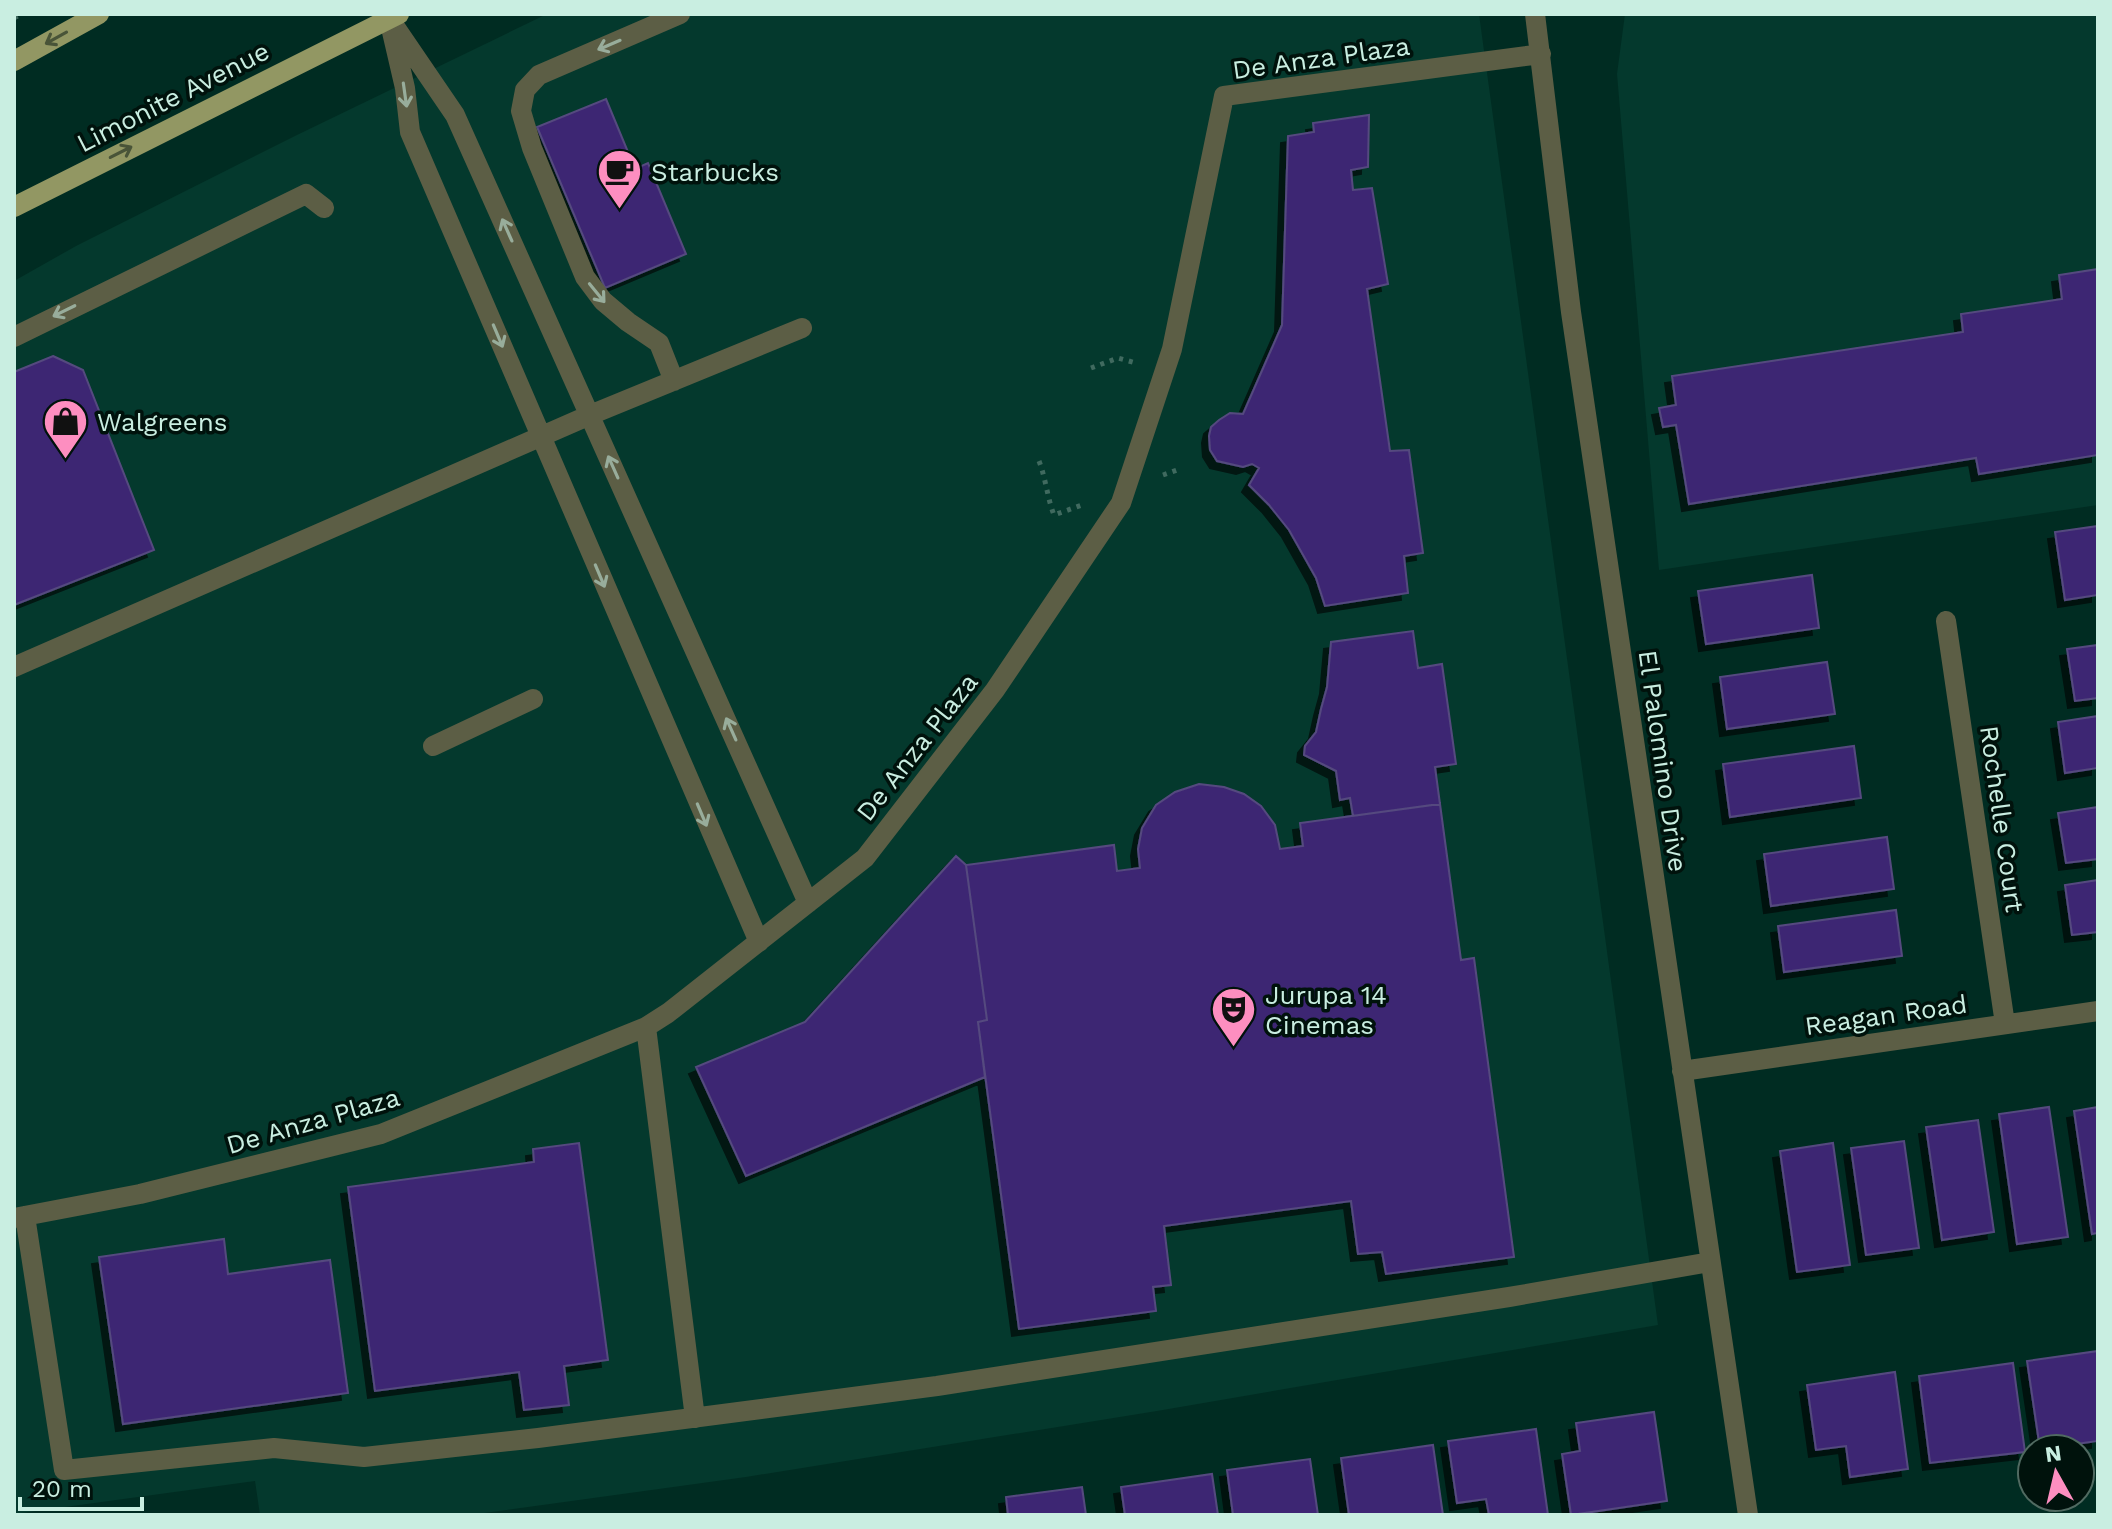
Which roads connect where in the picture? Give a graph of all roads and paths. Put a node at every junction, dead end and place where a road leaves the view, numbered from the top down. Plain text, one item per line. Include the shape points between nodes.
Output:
1 (21, 14) edge
2 (99, 14) edge
3 (680, 14) edge
4 (1535, 14) edge
5 (391, 16) edge
6 (14, 18) edge
7 (1541, 54) junction
8 (14, 61) edge
9 (14, 207) edge
10 (324, 208) dead end
11 (802, 328) dead end
12 (14, 337) edge
13 (674, 381) junction
14 (590, 415) junction
15 (540, 437) junction
16 (1946, 621) dead end
17 (14, 667) edge
18 (533, 699) dead end
19 (433, 746) dead end
20 (808, 903) junction
21 (759, 942) junction
22 (2098, 1011) edge
23 (2005, 1024) junction
24 (646, 1027) junction
25 (1682, 1071) junction
26 (20, 1217) edge
27 (1710, 1262) junction
28 (695, 1418) junction
29 (1748, 1515) edge

1 - 6 path
2 -> 8 main road
3 -> 13 street via 539,75 525,90 521,111 585,277 603,301 659,343
4 - 7 street, El Palomino Drive
9 -> 5 main road, Limonite Avenue
14 -> 5 street via 455,115
5 -> 15 street via 410,132
7 - 20 street, De Anza Plaza via 1224,96 1172,349 1121,503 995,690 891,825 865,858
7 - 25 street, El Palomino Drive via 1571,312
10 -> 12 street via 306,194
11 - 13 street
13 - 14 street
14 - 15 street
20 -> 14 street
15 - 17 street
15 -> 21 street
16 - 23 street, Rochelle Court
18 - 19 street
20 - 21 street, De Anza Plaza
21 - 24 street, De Anza Plaza
22 - 23 street, Reagan Road
23 - 25 street, Reagan Road
24 - 26 street, De Anza Plaza via 381,1134 140,1194
24 - 28 street
25 - 27 street, El Palomino Drive
26 - 28 street via 64,1470 274,1448 364,1457
27 - 28 street via 937,1386
27 - 29 street, El Palomino Drive

